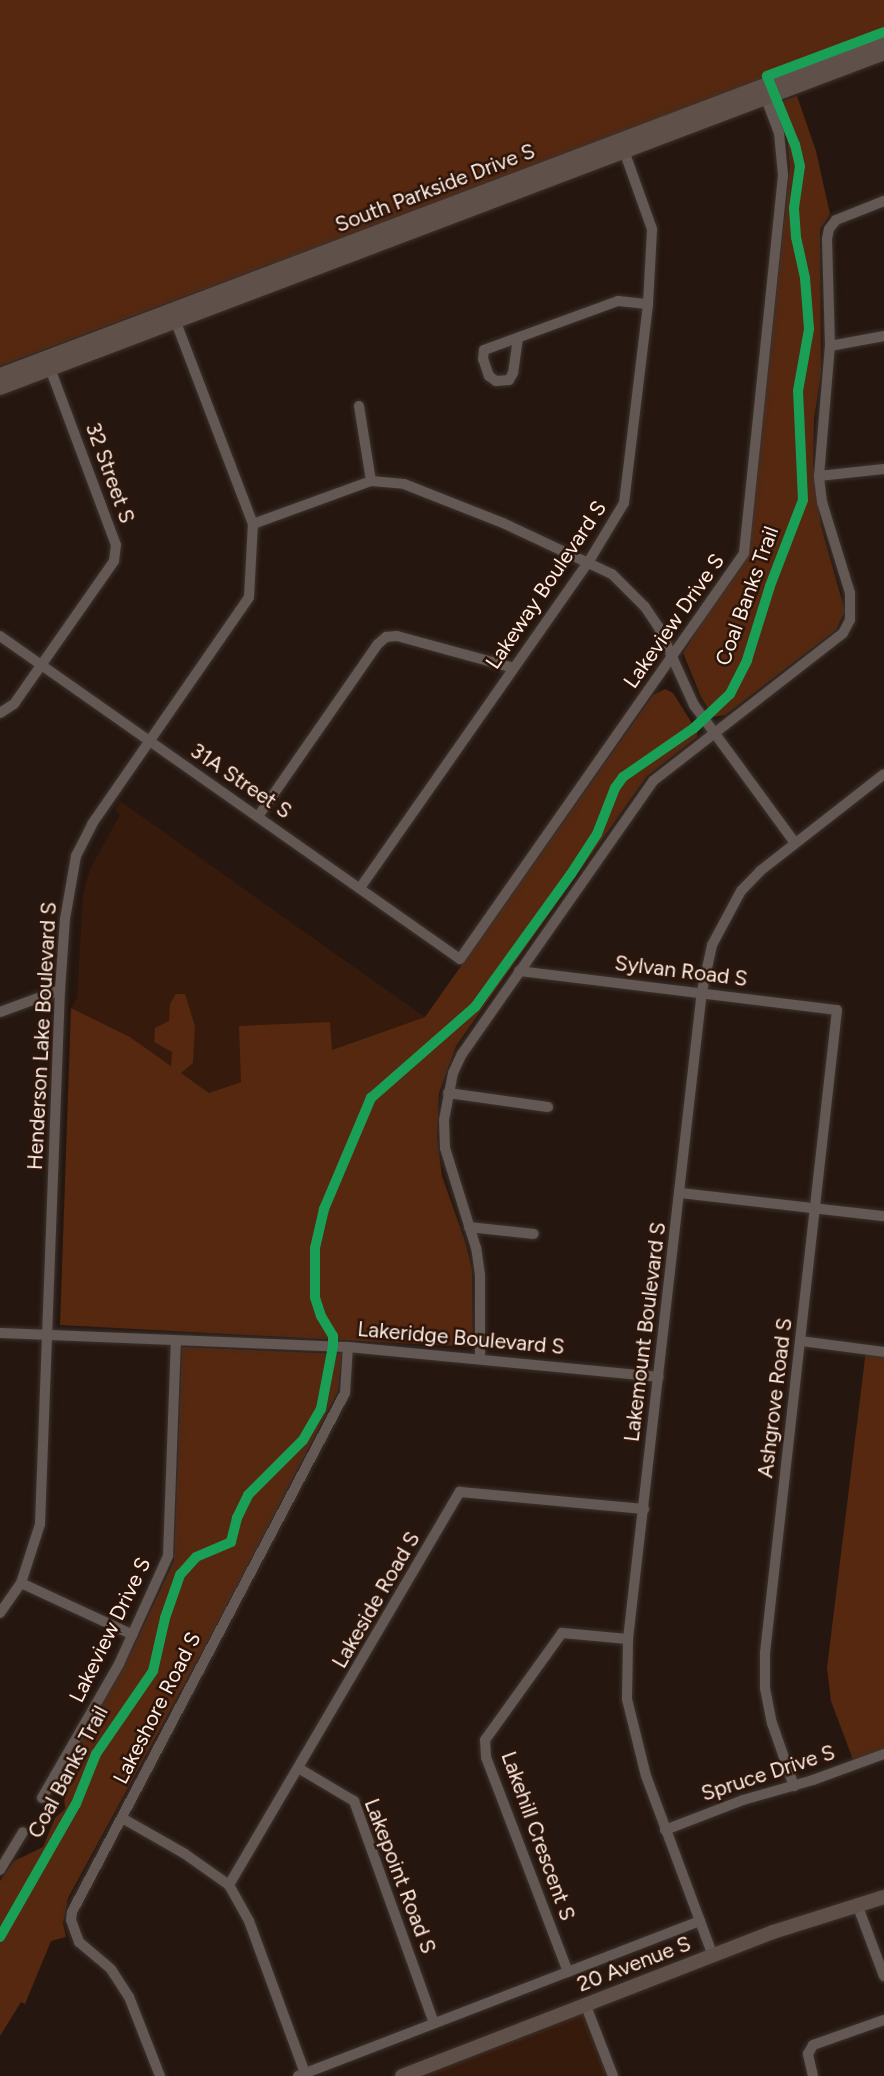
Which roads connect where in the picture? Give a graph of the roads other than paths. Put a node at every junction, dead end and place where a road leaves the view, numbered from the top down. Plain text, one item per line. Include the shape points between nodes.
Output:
1 (884, 40) edge
2 (884, 53) edge
3 (764, 92) junction
4 (622, 146) junction
5 (884, 201) edge
6 (648, 304) junction
7 (174, 316) junction
8 (884, 336) edge
9 (518, 338) junction
10 (830, 346) junction
11 (48, 363) junction
12 (0, 375) edge
13 (0, 388) edge
14 (359, 407) dead end
15 (884, 470) edge
16 (819, 476) junction
17 (370, 481) junction
18 (253, 524) junction
19 (589, 561) junction
20 (0, 636) edge
21 (673, 657) junction
22 (40, 666) junction
23 (514, 668) junction
24 (0, 713) edge
25 (712, 733) junction
26 (150, 743) junction
27 (884, 774) edge
28 (259, 816) junction
29 (796, 843) junction
30 (360, 888) junction
31 (460, 959) joint
32 (519, 971) junction
33 (60, 990) junction
34 (702, 991) junction
35 (837, 1010) joint
36 (0, 1012) edge
37 (448, 1093) junction
38 (548, 1107) dead end
39 (681, 1193) junction
40 (816, 1209) junction
41 (884, 1216) edge
42 (469, 1227) junction
43 (534, 1234) dead end
44 (0, 1333) edge
45 (48, 1335) junction
46 (176, 1340) junction
47 (801, 1341) junction
48 (348, 1347) junction
49 (884, 1352) edge
50 (480, 1359) junction
51 (659, 1377) junction
52 (644, 1510) junction
53 (22, 1583) junction
54 (0, 1613) edge
55 (133, 1635) junction
56 (628, 1639) junction
57 (884, 1754) edge
58 (300, 1769) junction
59 (794, 1786) junction
60 (42, 1798) dead end
61 (122, 1818) junction
62 (665, 1830) junction
63 (23, 1832) dead end
64 (0, 1870) edge
65 (229, 1885) junction
66 (884, 1897) edge
67 (858, 1907) junction
68 (700, 1921) junction
69 (713, 1956) junction
70 (568, 1972) junction
71 (884, 1976) edge
72 (586, 2006) junction
73 (884, 2020) edge
74 (434, 2023) junction
75 (303, 2075) edge
76 (160, 2076) edge
77 (402, 2076) edge
78 (613, 2076) edge
79 (813, 2076) edge

1 - 3 main road, South Parkside Drive S
2 - 3 main road, South Parkside Drive S
3 - 4 main road, South Parkside Drive S
3 - 21 street, Lakeview Drive S via 779,133 783,169 748,535 737,567
4 - 6 street, Lakeway Boulevard S via 652,229
4 - 7 main road, South Parkside Drive S
5 - 10 street via 836,220 829,229
6 - 9 street via 618,301
6 - 19 street, Lakeway Boulevard S via 624,503
7 - 11 main road, South Parkside Drive S
7 - 18 street, Henderson Lake Boulevard S
8 - 10 street
9 - 9 street via 484,350 489,376 496,381 509,380 513,373
10 - 16 street
11 - 12 main road, South Parkside Drive S
11 - 13 main road, South Parkside Drive S
11 - 22 street, 32 Street S via 116,545 114,561
14 - 17 street
15 - 16 street
16 - 25 street via 822,502 850,593 850,620 843,633
17 - 18 street
17 - 19 street via 422,489
18 - 26 street, Henderson Lake Boulevard S via 249,597
19 - 21 street via 612,574 645,607
19 - 23 street, Lakeway Boulevard S
20 - 22 street, 31A Street S
21 - 25 street
21 - 31 street, Lakeview Drive S
22 - 24 street, 32 Street S via 14,704
22 - 26 street, 31A Street S
23 - 28 street via 397,636 386,637
23 - 30 street, Lakeway Boulevard S
25 - 29 street
25 - 32 street via 653,781
26 - 28 street, 31A Street S
26 - 33 street, Henderson Lake Boulevard S via 92,824 76,856
27 - 29 street, Lakemount Boulevard S
28 - 30 street, 31A Street S
29 - 34 street, Lakemount Boulevard S via 741,891 712,945
30 - 31 street, 31A Street S
32 - 34 street, Sylvan Road S
32 - 37 street via 462,1054
33 - 36 street
33 - 45 street, Henderson Lake Boulevard S
34 - 35 street, Sylvan Road S
34 - 39 street, Lakemount Boulevard S
35 - 40 street, Ashgrove Road S
37 - 38 street
37 - 42 street via 445,1148
39 - 40 street
39 - 51 street, Lakemount Boulevard S
40 - 41 street
40 - 47 street, Ashgrove Road S
42 - 43 street
42 - 50 street via 481,1275
44 - 45 street, Lakeridge Boulevard S
45 - 46 street, Lakeridge Boulevard S
45 - 53 street, Henderson Lake Boulevard S via 40,1524
46 - 48 street, Lakeridge Boulevard S
46 - 55 street, Lakeview Drive S via 169,1556
47 - 49 street
47 - 59 street, Ashgrove Road S via 765,1653 770,1711
48 - 50 street, Lakeridge Boulevard S
48 - 61 street, Lakeshore Road S via 345,1392
50 - 51 street, Lakeridge Boulevard S
51 - 52 street, Lakemount Boulevard S
52 - 56 street, Lakemount Boulevard S
52 - 58 street, Lakeside Road S via 460,1492
53 - 54 street, Henderson Lake Boulevard S
53 - 55 street
55 - 60 street, Lakeview Drive S
56 - 62 street, Lakemount Boulevard S via 627,1699 635,1740
56 - 70 street, Lakehill Crescent S via 562,1633 485,1740 486,1758
57 - 59 street, Spruce Drive S
58 - 65 street, Lakeside Road S
58 - 74 street, Lakepoint Road S via 354,1801
59 - 62 street, Spruce Drive S
61 - 65 street
61 - 76 street, Lakeshore Road S via 71,1920 79,1942 118,1978
62 - 68 street, Lakemount Boulevard S
63 - 64 street
65 - 75 street via 249,1921
66 - 67 main road, 20 Avenue S
67 - 69 main road, 20 Avenue S via 773,1932
67 - 71 street
68 - 69 street, Lakemount Boulevard S
68 - 70 street, 20 Avenue S
69 - 72 main road, 20 Avenue S
70 - 74 street, 20 Avenue S
72 - 77 main road, 20 Avenue S
72 - 78 street
73 - 79 street via 813,2045 808,2054
74 - 75 street, 20 Avenue S

